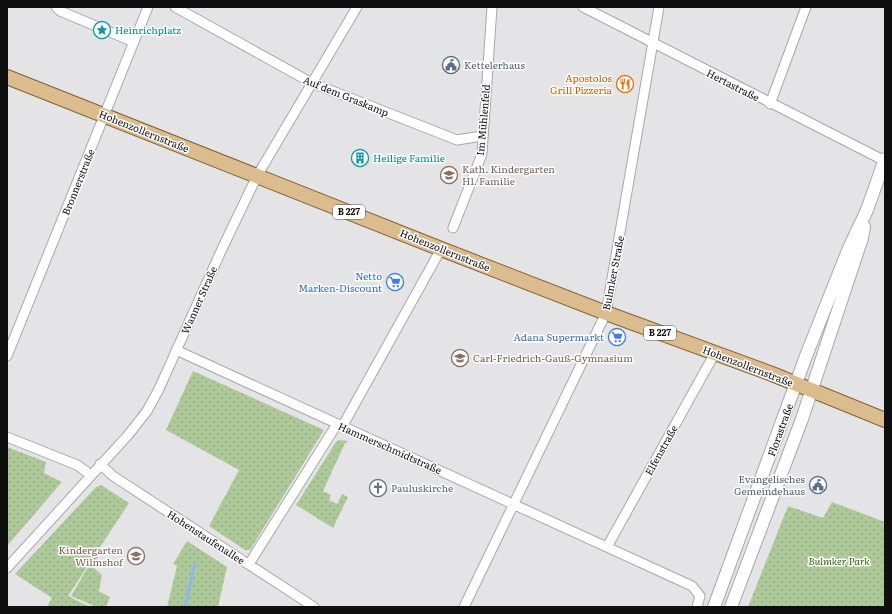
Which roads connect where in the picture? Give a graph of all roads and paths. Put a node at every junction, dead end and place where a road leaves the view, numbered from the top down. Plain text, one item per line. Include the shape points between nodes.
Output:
1 (56, 7) edge
2 (148, 7) edge
3 (175, 7) edge
4 (357, 7) edge
5 (492, 7) edge
6 (583, 7) edge
7 (660, 7) edge
8 (806, 7) edge
9 (134, 42) junction
10 (653, 44) junction
11 (7, 77) edge
12 (312, 84) junction
13 (770, 104) junction
14 (105, 115) junction
15 (482, 136) junction
16 (885, 160) edge
17 (257, 176) junction
18 (867, 210) junction
19 (453, 228) dead end
20 (441, 249) junction
21 (606, 313) junction
22 (176, 350) junction
23 (715, 353) junction
24 (7, 356) edge
25 (796, 385) junction
26 (812, 391) junction
27 (885, 420) edge
28 (340, 425) junction
29 (7, 437) edge
30 (100, 464) junction
31 (91, 475) junction
32 (515, 505) junction
33 (607, 547) junction
34 (249, 564) junction
35 (7, 568) edge
36 (314, 607) edge
37 (464, 607) edge
38 (697, 607) edge
39 (714, 607) edge
40 (731, 607) edge

1 - 9 street via 60,11
2 - 9 street, Bronnerstraße
3 - 12 street, Auf dem Graskamp
4 - 12 street, Wanner Straße
5 - 15 street, Im Mühlenfeld
6 - 10 street, Hertastraße
7 - 10 street, Bulmker Straße
8 - 13 street
9 - 14 street, Bronnerstraße
10 - 13 street, Hertastraße
10 - 21 street, Bulmker Straße
11 - 14 main road, Hohenzollernstraße / B 227
12 - 15 street, Auf dem Graskamp via 457,140
12 - 17 street, Wanner Straße
13 - 16 street, Hertastraße
14 - 17 main road, Hohenzollernstraße / B 227
14 - 24 street, Bronnerstraße
15 - 19 street, Im Mühlenfeld via 482,154
16 - 18 main road, Florastraße
17 - 20 main road, Hohenzollernstraße / B 227
17 - 22 street, Wanner Straße
18 - 25 main road, Florastraße via 849,248
18 - 26 main road, Florastraße via 862,238
20 - 21 main road, Hohenzollernstraße / B 227
20 - 28 street
21 - 23 main road, Hohenzollernstraße / B 227
21 - 32 street, Bulmker Straße
22 - 28 street, Hammerschmidtstraße
22 - 30 street, Wanner Straße via 147,411
23 - 25 main road, Hohenzollernstraße / B 227
23 - 33 street, Elfenstraße
25 - 26 main road, Hohenzollernstraße / B 227
25 - 39 main road, Florastraße
26 - 27 main road, Hohenzollernstraße / B 227
26 - 40 main road, Florastraße
28 - 32 street, Hammerschmidtstraße
28 - 34 street
29 - 31 street via 77,466
30 - 31 street, Wanner Straße
30 - 34 street, Hohenstaufenallee via 113,476
31 - 35 street, Wanner Straße
32 - 33 street, Hammerschmidtstraße
32 - 37 street, Bulmker Straße
33 - 38 street, Hammerschmidtstraße via 692,586 700,596
34 - 36 street, Hohenstaufenallee

